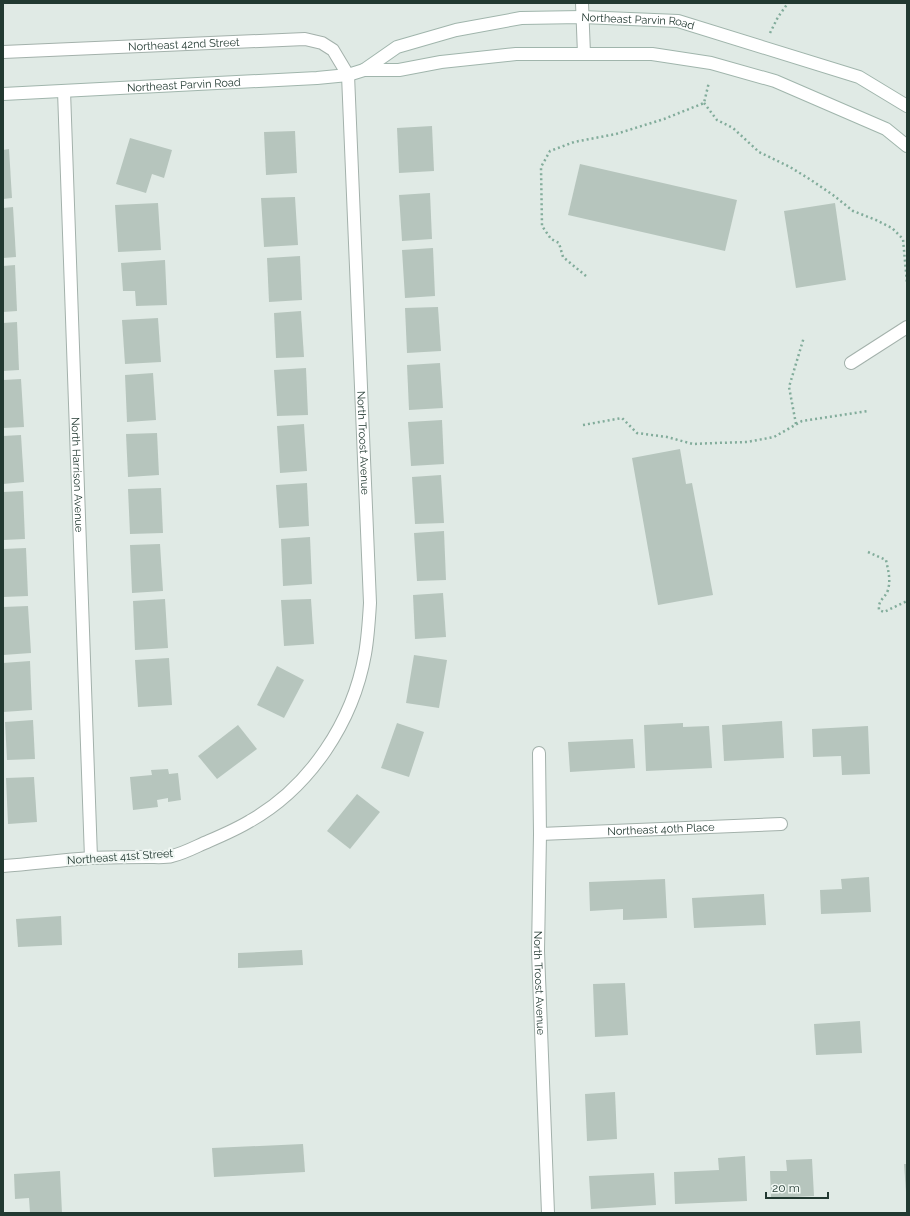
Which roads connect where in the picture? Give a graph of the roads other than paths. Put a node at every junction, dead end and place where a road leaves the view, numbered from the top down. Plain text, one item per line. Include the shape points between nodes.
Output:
1 (582, 3) edge
2 (582, 17) junction
3 (3, 52) edge
4 (584, 54) junction
5 (364, 70) junction
6 (348, 75) junction
7 (64, 91) junction
8 (3, 94) edge
9 (907, 106) edge
10 (907, 146) edge
11 (907, 326) edge
12 (851, 363) dead end
13 (540, 753) dead end
14 (292, 790) joint
15 (781, 824) dead end
16 (540, 834) junction
17 (91, 858) junction
18 (3, 866) edge
19 (548, 1213) edge

1 - 2 street
2 - 4 street
2 - 5 street, Northeast Parvin Road via 521,18 456,30 397,47
2 - 9 street, Northeast Parvin Road via 678,21 859,77
3 - 6 street, Northeast 42nd Street via 305,39 322,43 333,50
4 - 5 street, Northeast Parvin Road via 516,54 441,62 399,70
4 - 10 street, Northeast Parvin Road via 652,54 718,65 782,84 886,129
5 - 6 street, Northeast Parvin Road
6 - 7 street, Northeast Parvin Road
6 - 14 street, North Troost Avenue via 369,629 359,680 342,722 326,750
7 - 8 street, Northeast Parvin Road
7 - 17 street, North Harrison Avenue
11 - 12 street
13 - 16 street, North Troost Avenue
14 - 17 street, Northeast 41st Street via 251,821 172,856
15 - 16 street, Northeast 40th Place
16 - 19 street, North Troost Avenue via 538,951
17 - 18 street, Northeast 41st Street

